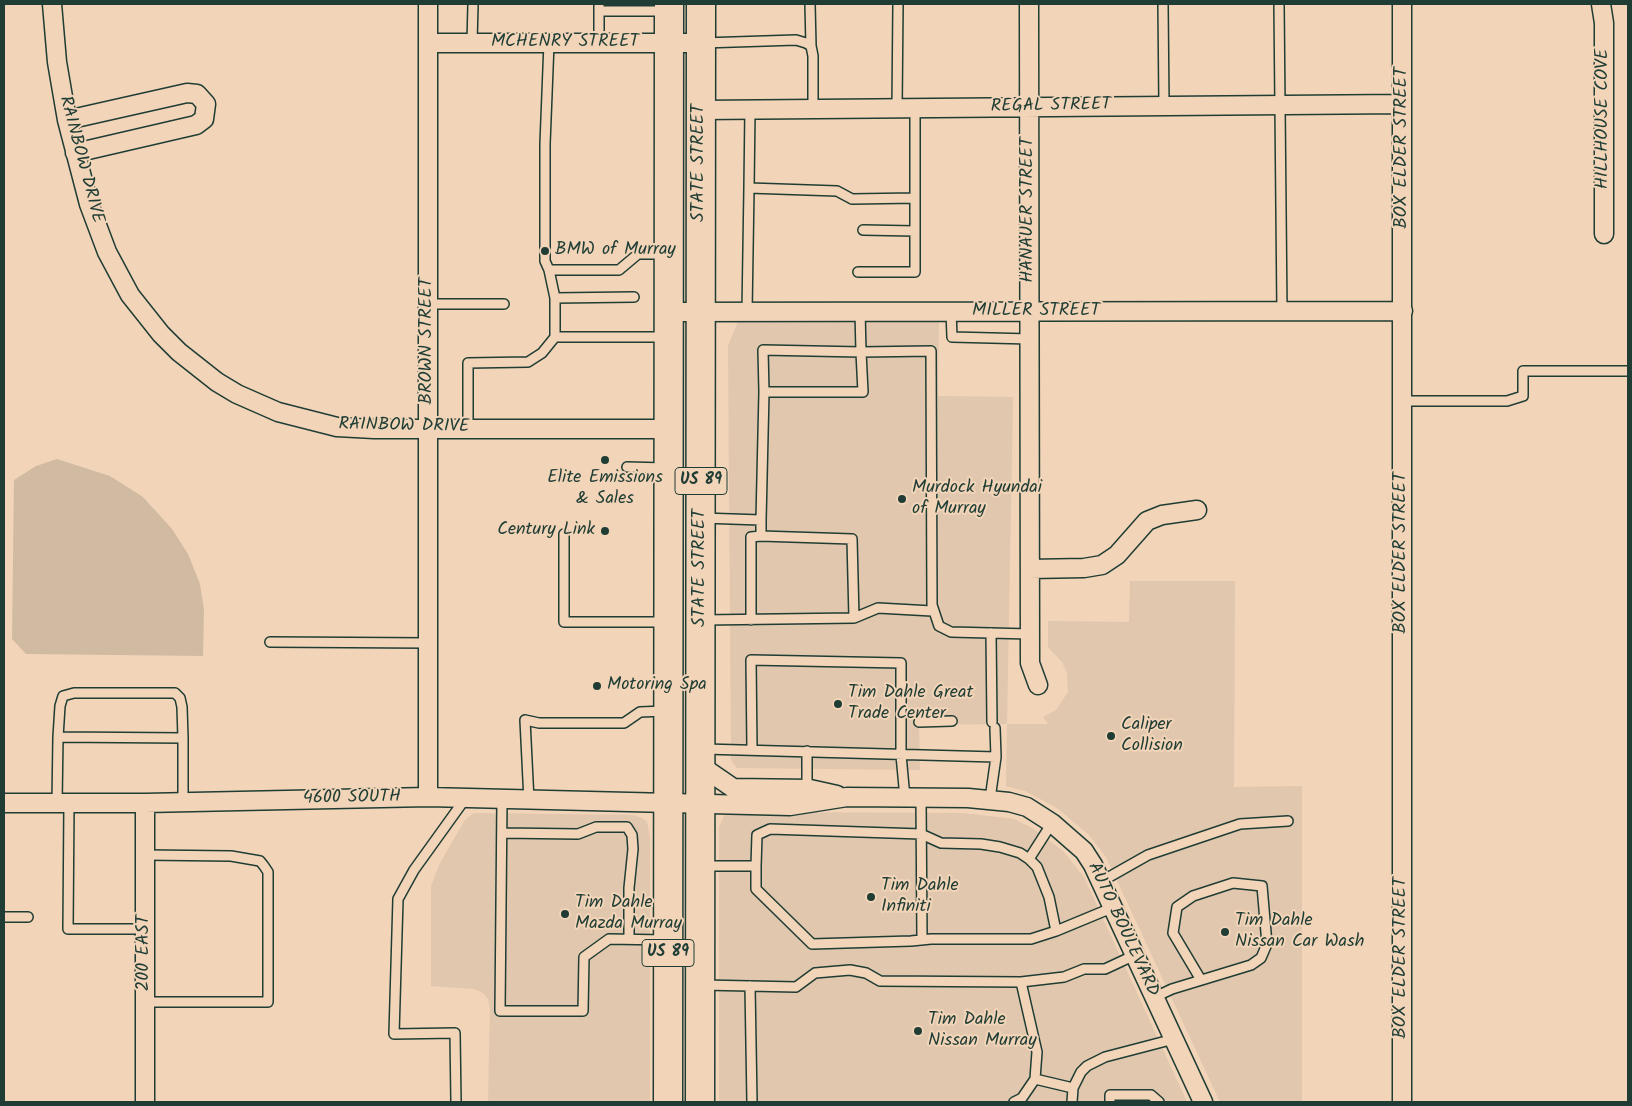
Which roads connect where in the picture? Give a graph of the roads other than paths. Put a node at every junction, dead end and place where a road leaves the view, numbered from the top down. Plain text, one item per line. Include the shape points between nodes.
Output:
1 (52, 4) edge
2 (428, 4) edge
3 (473, 4) edge
4 (701, 4) edge
5 (810, 4) edge
6 (898, 4) edge
7 (1029, 4) edge
8 (1163, 4) edge
9 (1279, 4) edge
10 (1402, 4) edge
11 (1601, 4) edge
12 (599, 7) edge
13 (669, 8) edge
14 (428, 43) junction
15 (472, 43) junction
16 (548, 43) junction
17 (599, 43) junction
18 (669, 43) junction
19 (701, 43) junction
20 (811, 46) junction
21 (1402, 104) junction
22 (1279, 105) junction
23 (1164, 106) junction
24 (897, 108) junction
25 (915, 108) junction
26 (1029, 108) junction
27 (750, 109) junction
28 (813, 109) junction
29 (700, 110) junction
30 (67, 120) junction
31 (74, 153) junction
32 (749, 188) junction
33 (915, 198) junction
34 (863, 230) dead end
35 (915, 230) junction
36 (1604, 234) dead end
37 (668, 254) junction
38 (549, 270) junction
39 (858, 272) dead end
40 (555, 298) junction
41 (634, 298) dead end
42 (428, 304) junction
43 (504, 304) dead end
44 (860, 311) junction
45 (951, 311) junction
46 (1403, 311) junction
47 (700, 312) junction
48 (748, 312) junction
49 (1030, 312) junction
50 (1282, 312) junction
51 (668, 324) junction
52 (556, 337) junction
53 (1030, 339) junction
54 (861, 352) junction
55 (1628, 371) edge
56 (764, 392) junction
57 (1402, 402) junction
58 (428, 428) junction
59 (468, 428) junction
60 (668, 429) junction
61 (627, 467) dead end
62 (668, 468) junction
63 (1196, 510) dead end
64 (700, 518) junction
65 (761, 520) junction
66 (564, 534) dead end
67 (761, 536) junction
68 (1030, 568) junction
69 (932, 611) junction
70 (854, 618) junction
71 (700, 620) junction
72 (751, 620) junction
73 (668, 622) junction
74 (991, 633) junction
75 (1030, 634) junction
76 (270, 642) dead end
77 (428, 643) junction
78 (1038, 685) dead end
79 (668, 711) junction
80 (952, 721) dead end
81 (919, 722) dead end
82 (58, 737) junction
83 (183, 738) junction
84 (752, 749) junction
85 (807, 751) junction
86 (901, 754) junction
87 (700, 757) junction
88 (996, 757) junction
89 (807, 790) junction
90 (428, 797) junction
91 (847, 797) junction
92 (465, 798) junction
93 (913, 798) junction
94 (990, 799) junction
95 (502, 800) junction
96 (528, 801) junction
97 (183, 802) junction
98 (4, 803) edge
99 (63, 803) junction
100 (145, 803) junction
101 (668, 803) junction
102 (700, 803) junction
103 (1288, 822) dead end
104 (1052, 823) junction
105 (502, 833) junction
106 (921, 834) junction
107 (145, 855) junction
108 (1028, 860) junction
109 (701, 866) junction
110 (756, 866) junction
111 (1102, 880) junction
112 (1114, 907) junction
113 (4, 917) edge
114 (28, 917) dead end
115 (145, 929) junction
116 (1056, 931) junction
117 (629, 939) junction
118 (668, 940) junction
119 (922, 940) junction
120 (1135, 955) junction
121 (1201, 980) junction
122 (1021, 982) junction
123 (699, 985) junction
124 (750, 986) junction
125 (1154, 997) junction
126 (145, 1002) junction
127 (1174, 1039) junction
128 (1035, 1079) junction
129 (1073, 1088) junction
130 (145, 1102) edge
131 (456, 1102) edge
132 (668, 1102) edge
133 (700, 1102) edge
134 (752, 1102) edge
135 (1014, 1102) edge
136 (1072, 1102) edge
137 (1110, 1102) edge
138 (1159, 1102) edge
139 (1203, 1102) edge
140 (1402, 1102) edge

1 - 30 street, RAINBOW DRIVE
2 - 14 street, BROWN STREET
3 - 15 lane
4 - 19 main road, STATE STREET / US 89
5 - 20 lane
6 - 24 lane
7 - 26 street, HANAUER STREET
8 - 23 lane
9 - 22 lane
10 - 21 street, BOX ELDER STREET
11 - 36 street, HILLHOUSE COVE via 1604,22
12 - 13 lane
12 - 17 lane
13 - 18 main road, STATE STREET / US 89
14 - 15 street, MCHENRY STREET
14 - 42 street, BROWN STREET
15 - 16 street, MCHENRY STREET
16 - 17 street, MCHENRY STREET
16 - 38 lane via 544,261
17 - 18 street, MCHENRY STREET
18 - 19 street, MCHENRY STREET
18 - 37 main road, STATE STREET / US 89
19 - 20 lane via 796,40
19 - 29 main road, STATE STREET / US 89
20 - 28 lane
21 - 22 street, REGAL STREET
21 - 46 street, BOX ELDER STREET
22 - 23 street, REGAL STREET
22 - 50 lane
23 - 26 street, REGAL STREET
24 - 25 street, REGAL STREET
24 - 28 street, REGAL STREET
25 - 26 street, REGAL STREET
25 - 33 lane
26 - 49 street, HANAUER STREET
27 - 28 street, REGAL STREET
27 - 29 street, REGAL STREET
27 - 32 lane
29 - 47 main road, STATE STREET / US 89
30 - 31 street, RAINBOW DRIVE
30 - 31 street via 187,93 196,94 206,104 204,119 196,125
31 - 58 street, RAINBOW DRIVE via 89,204 130,295 161,334 197,368 257,404 305,420 355,429
32 - 33 lane via 837,191 852,199
32 - 48 lane
33 - 35 lane
34 - 35 lane
35 - 39 lane via 915,272
37 - 38 lane via 638,254 619,270
37 - 51 main road, STATE STREET / US 89
38 - 40 lane
40 - 41 lane
40 - 52 lane
42 - 43 lane
42 - 58 street, BROWN STREET
44 - 45 street, MILLER STREET
44 - 48 street, MILLER STREET
44 - 54 lane
45 - 49 street, MILLER STREET
45 - 53 lane via 952,337
46 - 50 street, MILLER STREET
46 - 57 street, BOX ELDER STREET
47 - 48 street, MILLER STREET
47 - 51 street, MILLER STREET
47 - 64 main road, STATE STREET / US 89
49 - 50 street, MILLER STREET
49 - 53 street, HANAUER STREET
51 - 52 lane
51 - 60 main road, STATE STREET / US 89
52 - 59 lane via 542,353 528,362 468,363
53 - 68 street, HANAUER STREET
54 - 56 lane via 863,392
54 - 56 lane via 763,350
54 - 69 lane via 931,351
55 - 57 lane via 1523,371 1522,396 1506,401
56 - 65 lane
57 - 140 street, BOX ELDER STREET
58 - 59 street, RAINBOW DRIVE
58 - 77 street, BROWN STREET
59 - 60 street, RAINBOW DRIVE
60 - 62 main road, STATE STREET / US 89
61 - 62 lane
62 - 73 main road, STATE STREET / US 89
63 - 68 street via 1162,515 1147,521 1117,555 1102,565
64 - 65 lane
64 - 71 main road, STATE STREET / US 89
65 - 67 lane
66 - 73 lane via 564,622
67 - 70 lane via 852,539
67 - 72 lane via 751,537
68 - 75 street, HANAUER STREET
69 - 70 lane via 878,608
69 - 74 lane via 939,626 951,632
70 - 72 lane
71 - 72 lane
71 - 87 main road, STATE STREET / US 89
73 - 79 main road, STATE STREET / US 89
74 - 75 lane
74 - 88 lane
75 - 78 street, HANAUER STREET via 1030,663
76 - 77 lane
77 - 90 street, BROWN STREET
79 - 96 lane via 640,712 624,723 525,720
79 - 101 main road, STATE STREET / US 89
80 - 81 lane
82 - 83 lane
82 - 83 lane via 63,696 74,693 175,693 182,707
82 - 99 lane
83 - 97 lane
84 - 85 lane
84 - 86 lane via 752,660 902,662
84 - 87 lane
85 - 86 lane
85 - 89 lane
86 - 88 lane
86 - 93 lane
87 - 89 street, AUTO BOULEVARD via 734,788
87 - 102 main road, STATE STREET / US 89
88 - 94 lane
89 - 91 street, AUTO BOULEVARD
90 - 92 street, 4600 SOUTH
90 - 97 street, 4600 SOUTH
91 - 93 street, AUTO BOULEVARD
91 - 102 street, AUTO BOULEVARD via 790,806
92 - 95 street, 4600 SOUTH
92 - 131 lane via 414,870 398,899 394,1024 394,1034 455,1033
93 - 94 street, AUTO BOULEVARD
93 - 106 lane
94 - 104 street, AUTO BOULEVARD via 1027,807
95 - 96 street, 4600 SOUTH
95 - 105 lane
96 - 101 street, 4600 SOUTH
97 - 100 street, 4600 SOUTH
98 - 99 street, 4600 SOUTH
99 - 100 street, 4600 SOUTH
99 - 115 lane via 68,929
100 - 107 street, 200 EAST
101 - 102 street, 4600 SOUTH
101 - 118 main road, STATE STREET / US 89
102 - 109 main road, STATE STREET / US 89
103 - 111 lane via 1240,824 1148,855
104 - 108 lane
104 - 111 street, AUTO BOULEVARD via 1084,851
105 - 117 lane via 578,834 596,828 627,828 632,835 633,849
105 - 117 lane via 500,1011 583,1011 584,957 609,939
106 - 108 lane via 941,844 1000,847 1020,853
106 - 110 lane via 764,830 755,839
106 - 119 lane
107 - 115 street, 200 EAST
107 - 126 lane via 230,856 260,861 268,872 268,1002
108 - 116 lane via 1037,867 1049,896
109 - 110 lane
109 - 123 main road, STATE STREET / US 89
110 - 119 lane via 756,889 812,944
111 - 112 street, AUTO BOULEVARD
112 - 116 lane
112 - 120 street, AUTO BOULEVARD
113 - 114 lane
115 - 126 street, 200 EAST
116 - 119 lane via 1032,939
117 - 118 lane
118 - 132 main road, STATE STREET / US 89
120 - 122 lane via 1105,969 1084,968 1064,977
120 - 125 street, AUTO BOULEVARD
121 - 121 lane via 1251,965 1261,958 1267,944 1262,886 1234,883 1194,896 1177,907 1173,933
121 - 125 lane
122 - 124 lane via 880,981 866,973 831,970 815,973 796,987
122 - 128 lane via 1038,1052
123 - 124 lane
123 - 133 main road, STATE STREET / US 89
124 - 134 lane
125 - 127 street, AUTO BOULEVARD
126 - 130 street, 200 EAST
127 - 129 lane via 1105,1057 1087,1066
127 - 139 street, AUTO BOULEVARD
128 - 129 lane
128 - 135 lane via 1022,1098
129 - 136 lane
137 - 138 lane via 1110,1095 1151,1095

